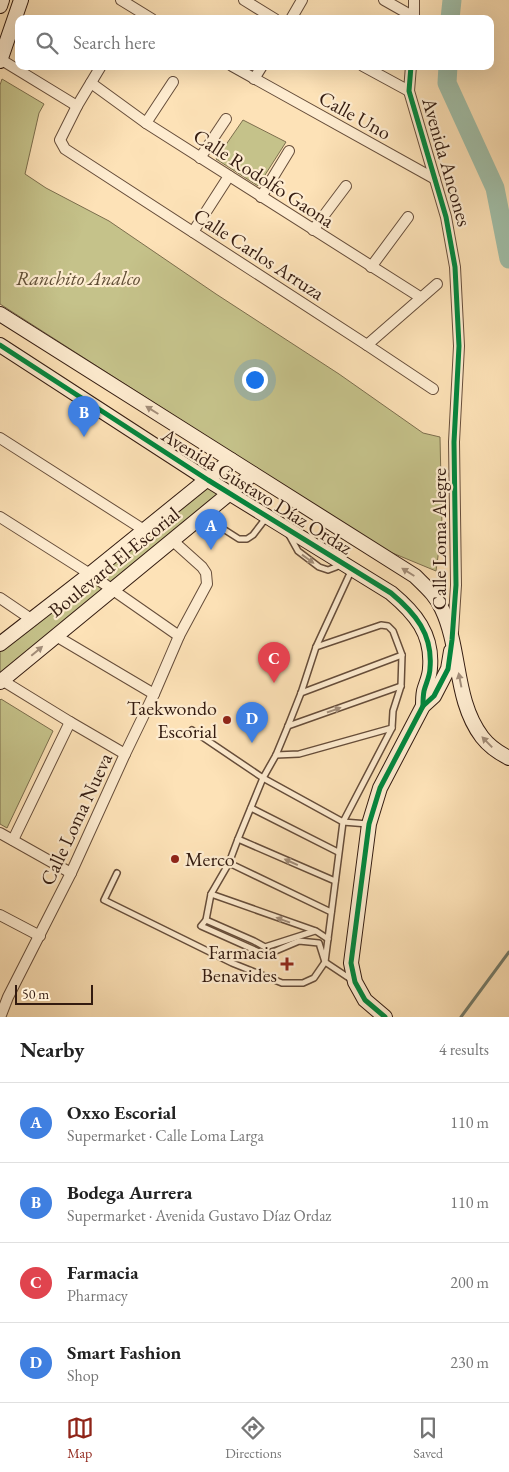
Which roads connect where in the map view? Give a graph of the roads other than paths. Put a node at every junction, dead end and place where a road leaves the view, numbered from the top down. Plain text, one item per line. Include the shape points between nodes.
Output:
1 (2, 0) edge
2 (21, 0) edge
3 (121, 0) edge
4 (244, 0) edge
5 (302, 0) edge
6 (384, 0) edge
7 (414, 0) edge
8 (0, 6) edge
9 (16, 15) edge
10 (145, 15) edge
11 (268, 15) edge
12 (293, 15) edge
13 (409, 15) edge
14 (414, 15) edge
15 (15, 17) edge
16 (0, 60) edge
17 (15, 69) edge
18 (17, 70) edge
19 (99, 70) edge
20 (238, 70) edge
21 (260, 70) edge
22 (371, 70) edge
23 (411, 70) edge
24 (254, 80) junction
25 (173, 82) dead end
26 (91, 83) junction
27 (410, 91) junction
28 (77, 106) junction
29 (226, 119) dead end
30 (146, 123) junction
31 (289, 151) dead end
32 (200, 158) junction
33 (229, 176) junction
34 (435, 179) junction
35 (346, 186) dead end
36 (261, 197) junction
37 (408, 217) dead end
38 (313, 230) junction
39 (193, 232) junction
40 (371, 267) junction
41 (455, 267) joint
42 (437, 284) dead end
43 (420, 297) junction
44 (0, 314) edge
45 (0, 345) edge
46 (367, 345) junction
47 (432, 389) dead end
48 (0, 438) edge
49 (231, 460) junction
50 (253, 474) junction
51 (208, 480) junction
52 (230, 494) junction
53 (202, 516) junction
54 (267, 516) junction
55 (0, 518) edge
56 (144, 530) junction
57 (172, 540) junction
58 (347, 566) junction
59 (90, 574) junction
60 (112, 590) junction
61 (0, 598) edge
62 (30, 619) junction
63 (56, 636) junction
64 (179, 636) junction
65 (452, 640) junction
66 (0, 644) edge
67 (316, 647) junction
68 (402, 655) junction
69 (1, 681) edge
70 (401, 686) junction
71 (301, 693) junction
72 (154, 694) junction
73 (422, 706) junction
74 (70, 722) junction
75 (288, 726) junction
76 (392, 728) junction
77 (192, 730) dead end
78 (125, 754) junction
79 (276, 755) junction
80 (509, 758) edge
81 (263, 778) junction
82 (250, 808) junction
83 (343, 822) junction
84 (369, 824) junction
85 (0, 833) edge
86 (238, 838) junction
87 (13, 840) junction
88 (338, 852) junction
89 (229, 863) junction
90 (71, 873) junction
91 (117, 873) dead end
92 (335, 882) junction
93 (211, 894) junction
94 (331, 912) junction
95 (0, 915) edge
96 (206, 920) junction
97 (316, 931) junction
98 (40, 936) junction
99 (328, 939) junction
100 (325, 962) junction
101 (355, 982) junction
102 (4, 995) edge
103 (1, 1015) edge
104 (384, 1017) edge

1 - 8 street
2 - 9 street
3 - 10 street
4 - 11 street
5 - 12 street
6 - 13 street
7 - 14 street
15 - 16 street
16 - 17 street
18 - 28 street
19 - 26 street
20 - 24 street, Calle Uno
21 - 24 street
22 - 27 street
23 - 27 street, Avenida Ancones
24 - 34 street, Calle Uno
25 - 30 street
26 - 28 street
26 - 30 street, Calle Rodolfo Gaona
27 - 34 street, Avenida Ancones
28 - 39 street, Calle Carlos Arruza via 60,140 64,149
29 - 32 street
30 - 32 street, Calle Rodolfo Gaona
31 - 36 street
32 - 33 street, Calle Rodolfo Gaona
33 - 36 street, Calle Rodolfo Gaona
33 - 39 street
34 - 41 street, Avenida Ancones
35 - 38 street
36 - 38 street, Calle Rodolfo Gaona
37 - 40 street
38 - 40 street, Calle Rodolfo Gaona
39 - 46 street, Calle Carlos Arruza
40 - 43 street, Calle Rodolfo Gaona
41 - 65 street, Calle Loma Alegre via 458,346 454,442 456,585
42 - 43 street
43 - 46 street
49 -> 44 street, Avenida Gustavo Díaz Ordaz
45 - 51 street, Avenida Gustavo Díaz Ordaz
46 - 47 street, Calle Carlos Arruza
48 - 56 street
49 - 50 street, Avenida Gustavo Díaz Ordaz
49 - 51 street, Boulevard El Escorial
50 - 52 street, Boulevard El Escorial
65 -> 50 street, Avenida Gustavo Díaz Ordaz via 442,608 432,592 415,576
51 - 52 street, Avenida Gustavo Díaz Ordaz
51 - 56 street, Boulevard El Escorial
52 - 53 street, Boulevard El Escorial
52 - 54 street, Avenida Gustavo Díaz Ordaz
53 - 54 lane via 239,539 253,535
53 - 57 street, Boulevard El Escorial
54 -> 58 street, Avenida Gustavo Díaz Ordaz
55 - 59 street
56 - 59 street, Boulevard El Escorial
57 - 60 street, Boulevard El Escorial
57 - 64 street, Calle Loma Nueva via 202,566 207,584
58 - 67 lane
58 - 73 street, Avenida Gustavo Díaz Ordaz via 391,593 409,609 421,626 430,654
59 - 60 street
59 - 62 street, Boulevard El Escorial
60 - 63 street, Boulevard El Escorial
60 - 64 street
61 - 62 street
62 - 66 street, Boulevard El Escorial
69 -> 63 street, Boulevard El Escorial
63 - 72 street
64 - 72 street, Calle Loma Nueva
65 - 73 street, Calle Loma Alegre via 448,669 434,696
80 -> 65 street, Avenida Gustavo Díaz Ordaz via 482,737 472,718 462,695
67 - 68 lane via 382,625 393,631
67 - 71 lane
68 - 70 lane
68 - 71 lane
69 - 74 street
75 -> 70 lane
70 - 76 lane via 393,710
71 - 75 lane
72 - 78 street, Calle Loma Nueva
73 - 84 street, Calle Loma Alegre via 380,788
74 - 78 street
74 - 87 street
75 - 79 lane
76 - 79 lane via 299,754
76 - 83 lane
77 - 81 lane
78 - 90 street, Calle Loma Nueva
79 - 81 lane
81 - 82 lane
81 - 83 lane
82 - 86 lane
82 - 88 lane
83 - 84 lane
83 - 88 lane
84 - 101 street, Calle Loma Alegre via 351,963
85 - 87 street
86 - 89 lane
92 -> 86 lane
87 - 90 street
88 - 92 lane
89 - 93 lane
89 - 94 lane
90 - 98 street, Calle Loma Nueva
91 - 100 lane via 104,900 232,963 282,983 303,983 314,978
92 - 94 lane
93 - 96 lane
97 -> 93 lane
94 - 99 lane
95 - 98 street
96 - 97 lane via 265,947
96 - 100 lane via 201,926 266,955 299,941 319,943
97 - 99 lane
98 - 102 street, Calle Loma Nueva
99 - 100 lane
100 - 101 lane
101 - 104 street, Calle Loma Alegre via 365,1000
102 - 103 street, Calle Loma Nueva

